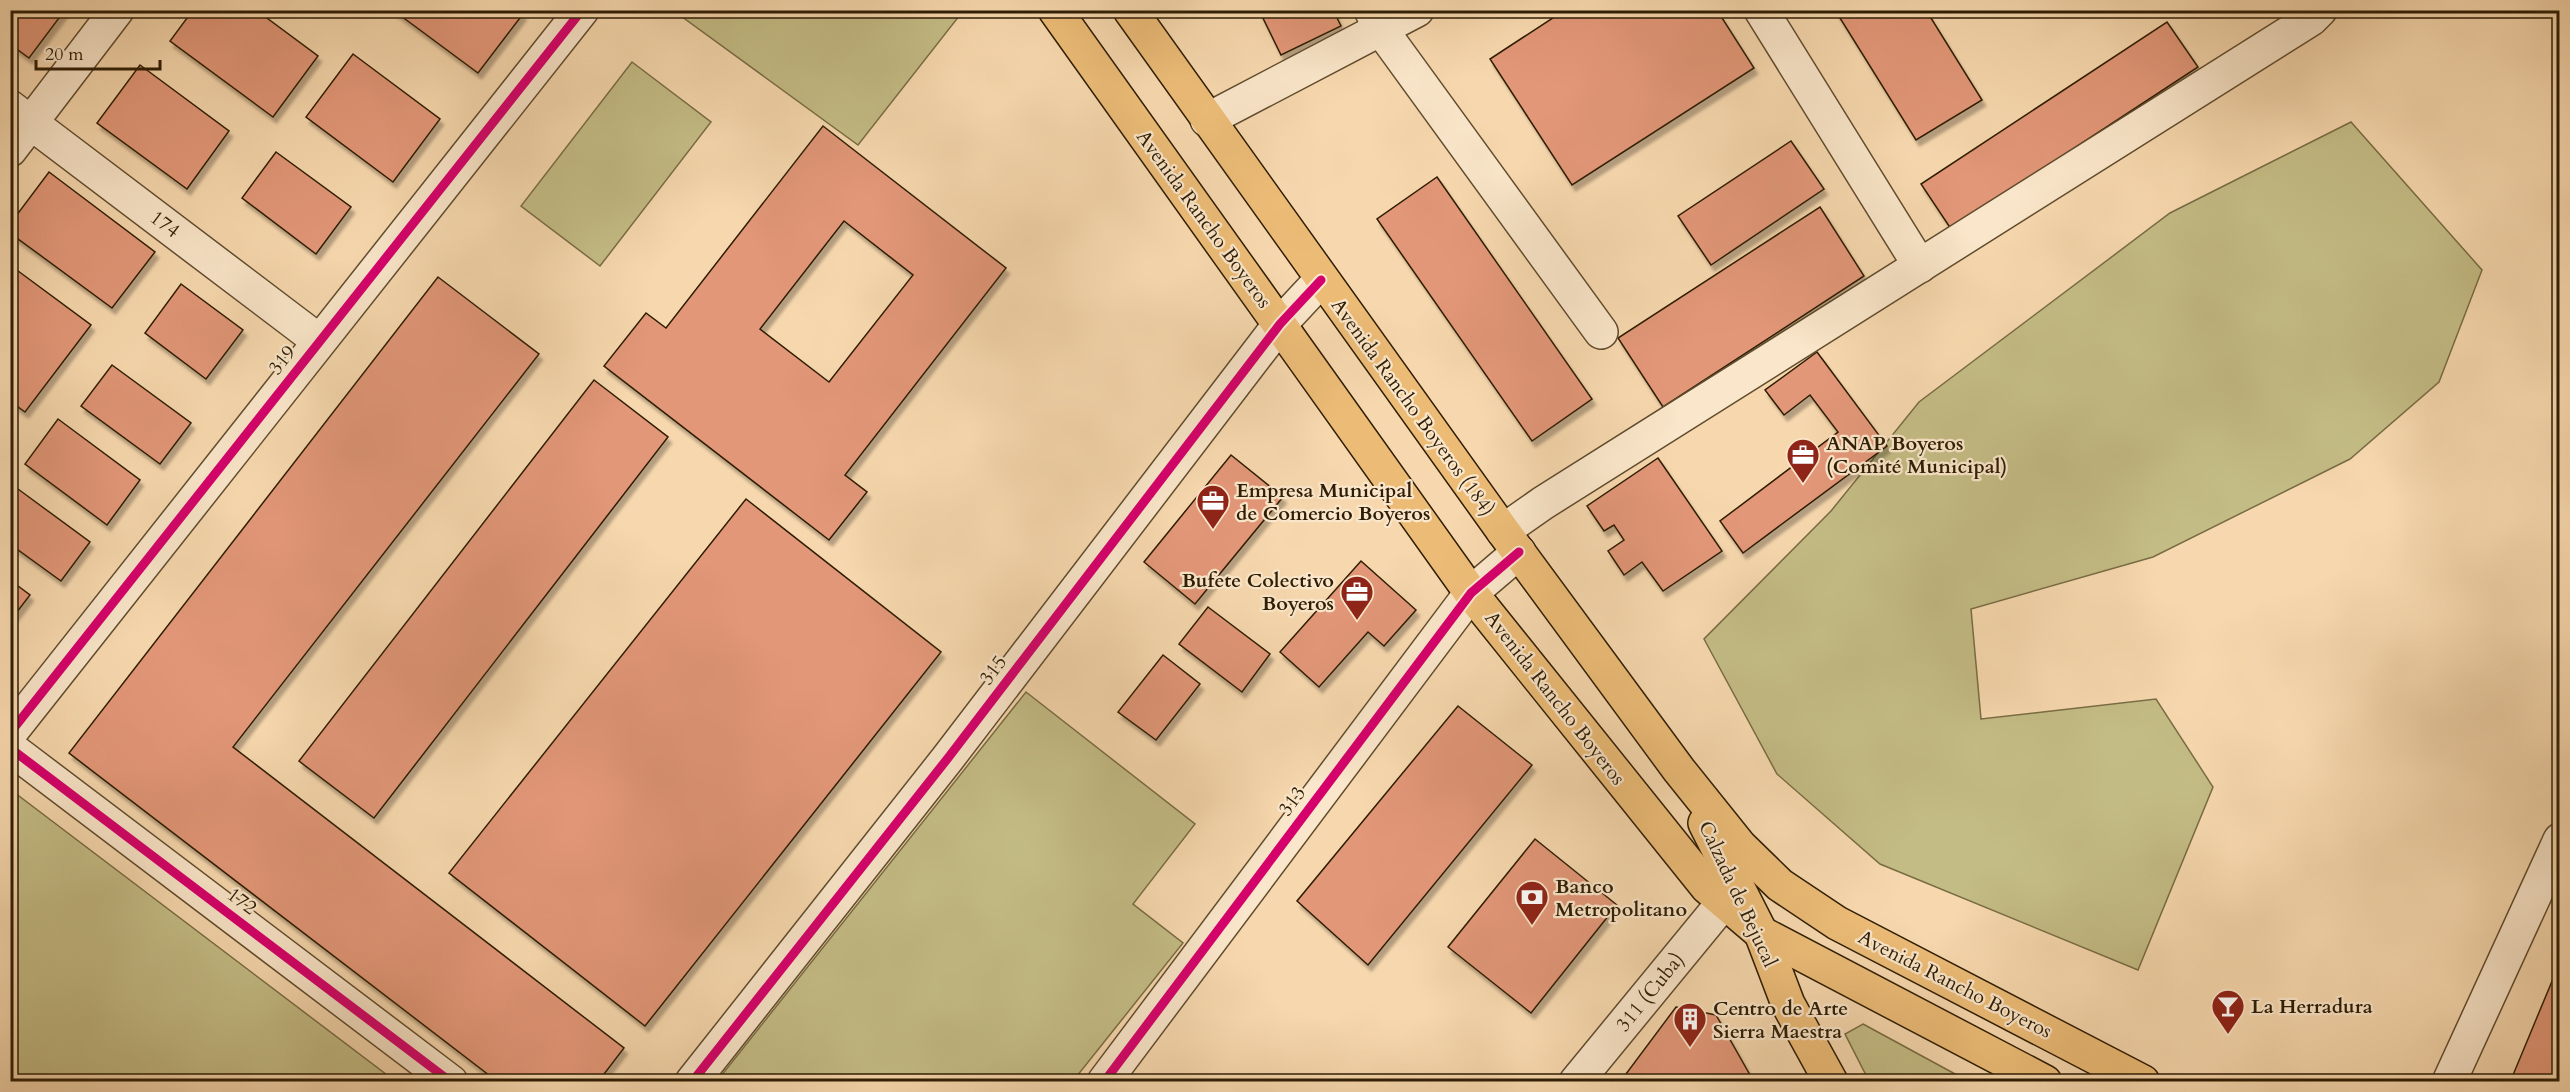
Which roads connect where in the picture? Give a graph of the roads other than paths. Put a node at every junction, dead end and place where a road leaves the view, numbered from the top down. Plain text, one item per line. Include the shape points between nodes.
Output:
1 (117, 10) edge
2 (582, 10) edge
3 (1055, 10) edge
4 (1130, 10) edge
5 (1417, 10) edge
6 (1761, 10) edge
7 (2320, 10) edge
8 (1376, 19) edge
9 (21, 115) edge
10 (1207, 120) junction
11 (10, 150) edge
12 (1920, 266) junction
13 (1321, 280) junction
14 (1280, 324) junction
15 (1601, 332) dead end
16 (319, 341) junction
17 (1511, 542) junction
18 (1471, 592) junction
19 (10, 733) edge
20 (10, 748) edge
21 (1679, 770) junction
22 (2559, 840) edge
23 (1723, 903) junction
24 (1761, 933) junction
25 (451, 1082) edge
26 (692, 1082) edge
27 (1104, 1082) edge
28 (1576, 1082) edge
29 (1831, 1082) edge
30 (2045, 1082) edge
31 (2143, 1082) edge
32 (2449, 1082) edge

1 - 9 street
2 - 16 street, 319
3 - 14 main road, Avenida Rancho Boyeros
4 - 10 main road, Avenida Rancho Boyeros (184)
5 - 8 street
6 - 12 street
7 - 12 street, 313 via 2312,19
8 - 10 street
8 - 15 street
9 - 11 street
9 - 16 street, 174
10 - 13 main road, Avenida Rancho Boyeros (184)
12 - 17 street, 313 via 1543,502
13 - 14 street, 315
13 - 17 main road, Avenida Rancho Boyeros (184)
14 - 18 main road, Avenida Rancho Boyeros
14 - 26 street, 315 via 948,759
16 - 19 street, 319
17 - 18 street, 313
17 - 21 main road, Avenida Rancho Boyeros (184)
18 - 23 main road, Avenida Rancho Boyeros via 1675,850
18 - 27 street, 313
20 - 25 street, 172
21 - 24 main road, Calzada de Bejucal
21 - 31 main road, Avenida Rancho Boyeros via 1740,846 1780,885 1838,923
22 - 32 street
23 - 24 main road, Avenida Rancho Boyeros
23 - 28 street, 311 (Cuba)
24 - 29 main road, Calzada de Bejucal via 1788,1004
24 - 30 main road, Avenida Rancho Boyeros

